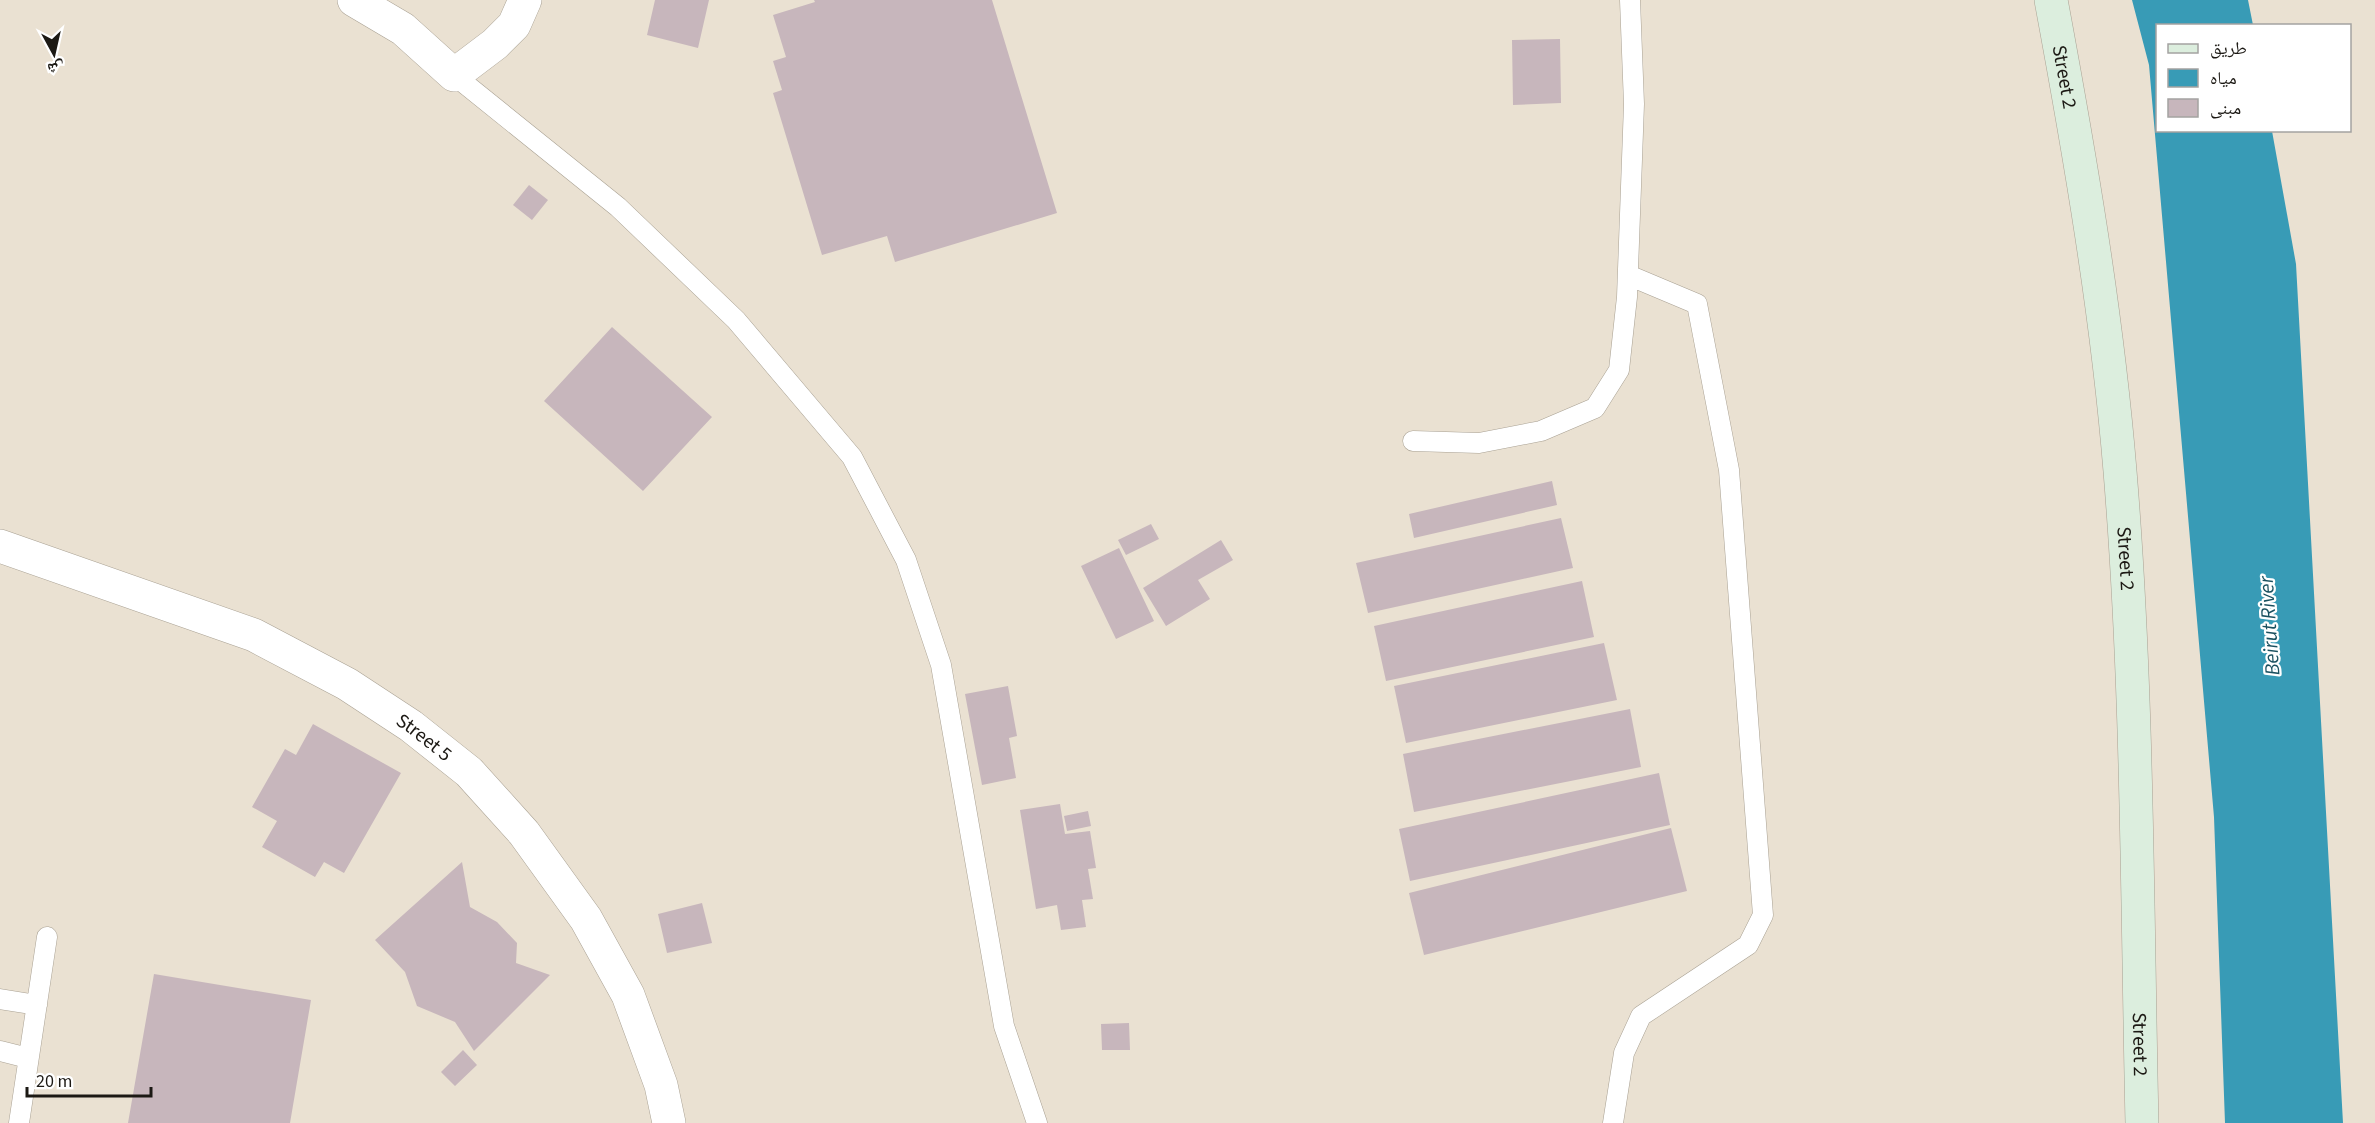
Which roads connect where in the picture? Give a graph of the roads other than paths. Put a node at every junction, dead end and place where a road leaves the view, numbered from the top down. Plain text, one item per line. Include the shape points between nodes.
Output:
1 (354, 0) edge
2 (525, 0) edge
3 (1629, 0) edge
4 (2051, 0) edge
5 (454, 75) junction
6 (1628, 275) junction
7 (1413, 441) dead end
8 (0, 546) edge
9 (48, 937) dead end
10 (0, 999) edge
11 (37, 1005) junction
12 (0, 1051) edge
13 (28, 1058) junction
14 (18, 1123) edge
15 (669, 1123) edge
16 (1037, 1123) edge
17 (1613, 1123) edge
18 (2142, 1123) edge

1 - 5 street via 403,29
2 - 5 street via 514,24
3 - 6 lane via 1634,104
4 - 18 street, Street 2 via 2075,126 2120,470 2132,654
5 - 16 lane via 618,207 727,312 852,457 906,560 941,665 1004,1026
6 - 7 lane via 1619,370 1595,408 1541,430 1479,443
6 - 17 lane via 1697,304 1729,470 1763,915 1748,945 1641,1016 1624,1053
8 - 15 street, Street 5 via 254,635 346,684 411,726 469,772 524,833 586,919 628,995 661,1085
9 - 11 lane
10 - 11 lane
11 - 13 lane
12 - 13 lane
13 - 14 lane

